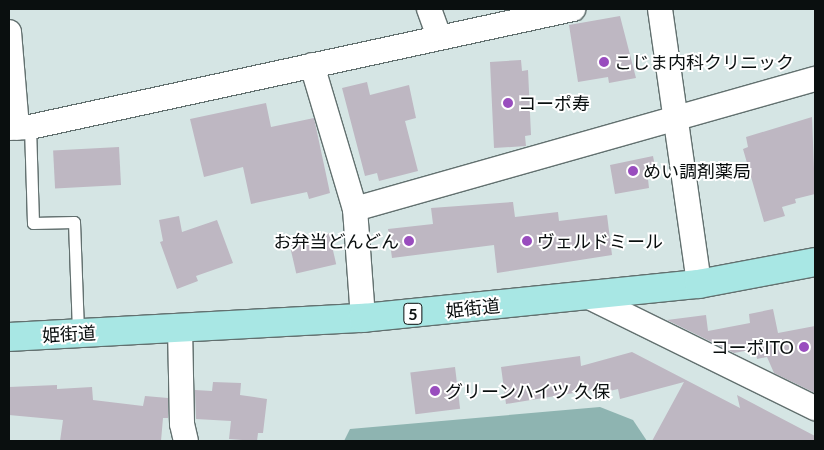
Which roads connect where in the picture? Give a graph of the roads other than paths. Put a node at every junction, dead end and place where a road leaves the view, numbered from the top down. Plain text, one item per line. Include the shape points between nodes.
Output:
1 (430, 9) edge
2 (573, 9) edge
3 (660, 9) edge
4 (9, 32) edge
5 (439, 36) junction
6 (312, 65) junction
7 (815, 79) edge
8 (674, 122) junction
9 (19, 128) edge
10 (354, 209) junction
11 (815, 262) edge
12 (699, 284) junction
13 (589, 297) junction
14 (363, 318) junction
15 (180, 328) junction
16 (78, 333) junction
17 (9, 337) edge
18 (815, 408) edge
19 (186, 441) edge

1 - 5 street
2 - 5 street
3 - 8 street
4 - 9 street
5 - 6 street
6 - 9 street
6 - 10 street
7 - 8 street
8 - 10 street
8 - 12 street
9 - 16 lane via 34,223 74,222
10 - 14 street
11 - 12 main road, 姫街道 / 5
12 - 13 main road, 姫街道 / 5
13 - 14 main road, 姫街道 / 5
13 - 18 street
14 - 15 main road, 姫街道 / 5
15 - 16 main road, 姫街道 / 5
15 - 19 street via 182,424
16 - 17 main road, 姫街道 / 5

